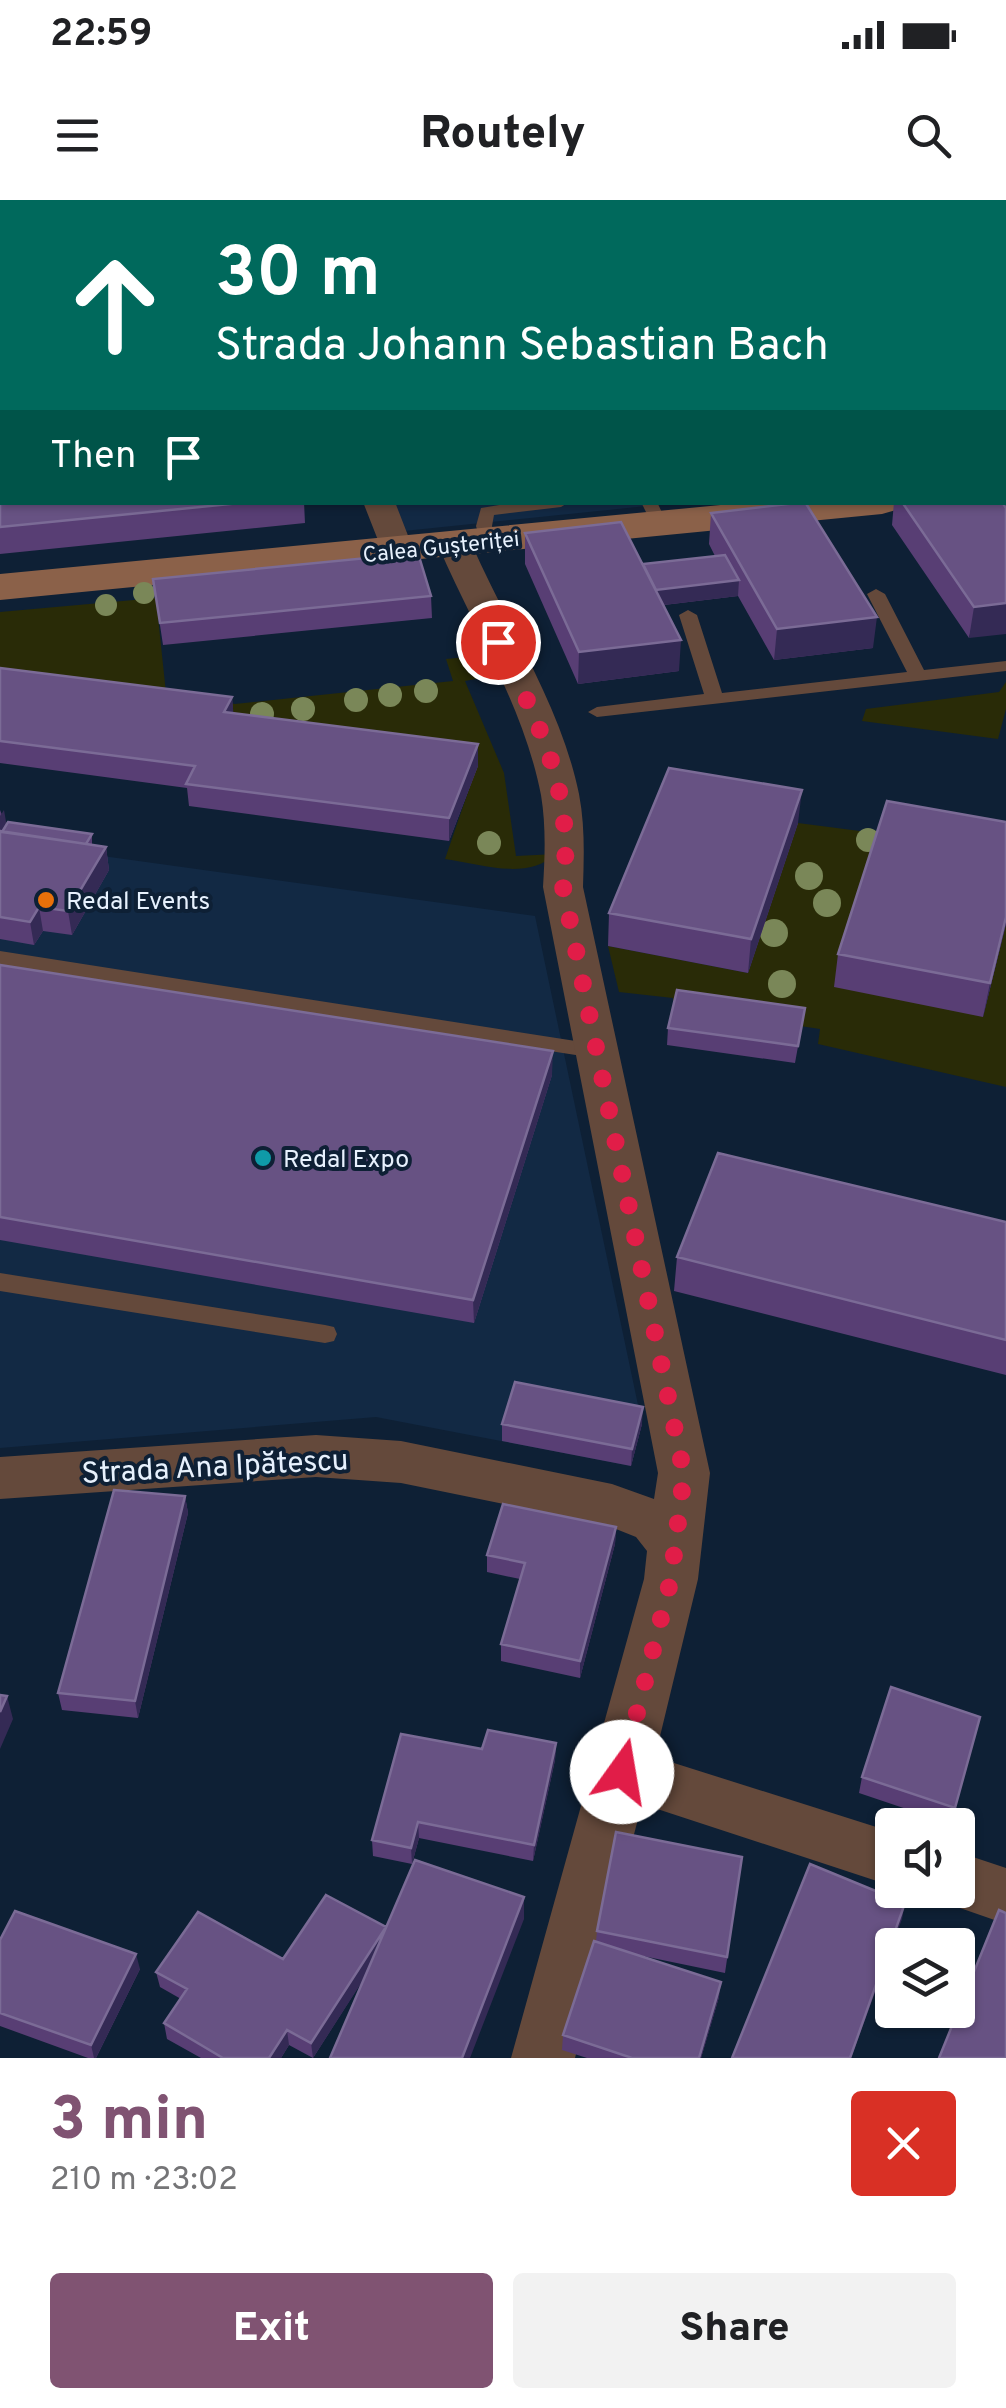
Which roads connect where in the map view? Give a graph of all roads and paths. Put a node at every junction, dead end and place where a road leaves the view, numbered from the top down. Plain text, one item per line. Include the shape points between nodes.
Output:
1 (380, 505) edge
2 (533, 505) edge
3 (825, 505) edge
4 (654, 514) edge
5 (472, 543) junction
6 (397, 551) junction
7 (0, 587) edge
8 (876, 594) dead end
9 (688, 615) dead end
10 (1006, 666) edge
11 (918, 675) junction
12 (714, 697) junction
13 (596, 712) dead end
14 (0, 958) edge
15 (595, 1051) junction
16 (0, 1282) edge
17 (325, 1334) dead end
18 (0, 1478) edge
19 (674, 1546) junction
20 (622, 1772) junction
21 (875, 1854) edge
22 (975, 1886) edge
23 (1006, 1896) edge
24 (543, 2058) edge

1 - 6 street
2 - 5 lane via 487,510
3 - 4 main road, Calea Gușteriței
4 - 5 main road, Calea Gușteriței
5 - 6 main road, Calea Gușteriței
5 - 15 street via 559,779 568,847 563,887
6 - 7 main road, Calea Gușteriței
8 - 11 lane
9 - 12 lane
10 - 11 lane
11 - 12 lane
12 - 13 lane
14 - 15 lane
15 - 19 street via 684,1474
16 - 17 lane
18 - 19 street, Strada Ana Ipătescu via 316,1456 401,1462 612,1505 654,1522
19 - 20 street
20 - 21 street
20 - 24 street
22 - 23 street

